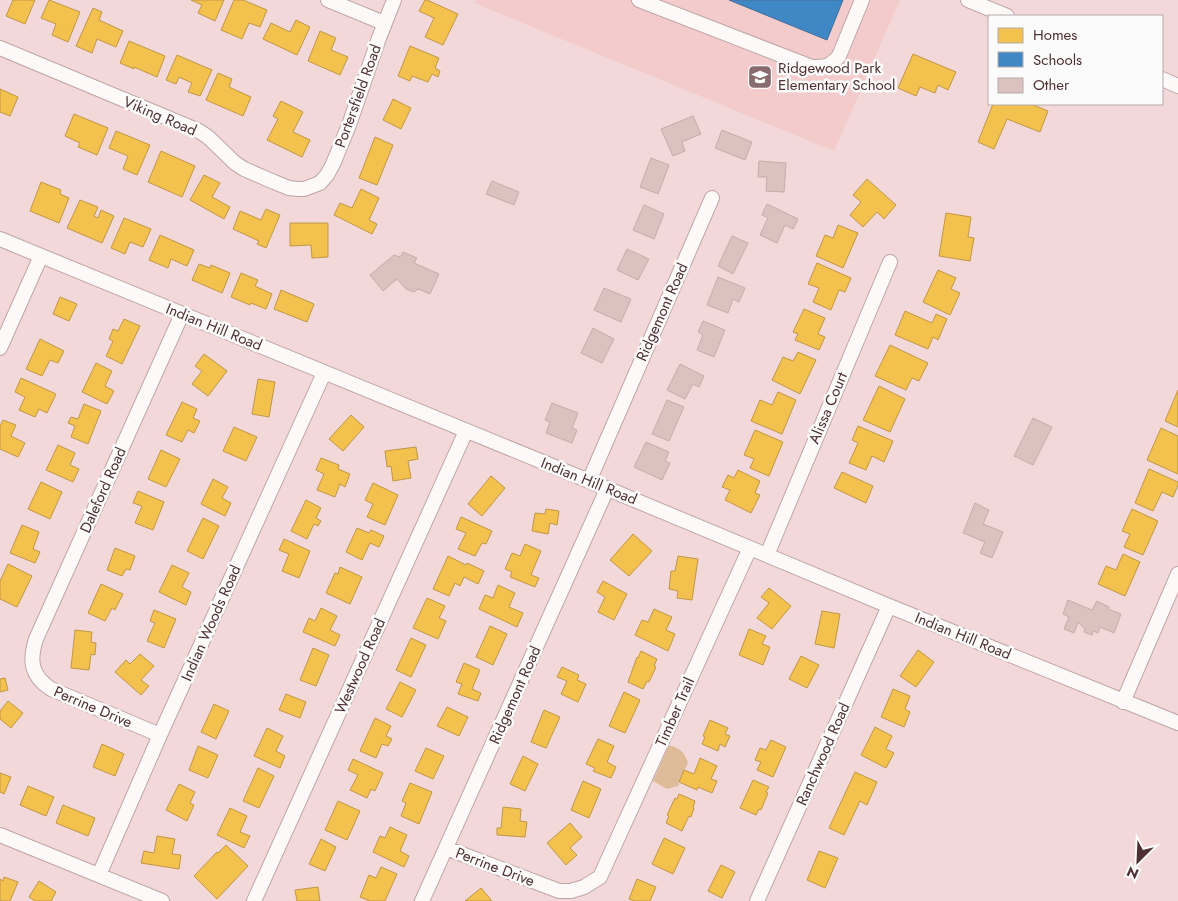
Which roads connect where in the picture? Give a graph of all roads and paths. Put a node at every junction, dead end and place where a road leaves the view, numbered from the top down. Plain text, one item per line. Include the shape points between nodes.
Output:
1 (328, 0) edge
2 (394, 0) edge
3 (639, 0) edge
4 (862, 0) edge
5 (968, 0) edge
6 (1006, 15) edge
7 (384, 23) junction
8 (0, 48) edge
9 (1163, 79) edge
10 (1178, 86) edge
11 (313, 186) joint
12 (712, 198) dead end
13 (0, 239) edge
14 (41, 256) junction
15 (890, 262) dead end
16 (182, 314) junction
17 (0, 348) edge
18 (324, 372) junction
19 (466, 431) junction
20 (589, 481) junction
21 (608, 489) junction
22 (750, 548) junction
23 (767, 555) junction
24 (1178, 574) edge
25 (889, 606) junction
26 (34, 669) joint
27 (1123, 702) junction
28 (1178, 723) edge
29 (160, 735) junction
30 (0, 835) edge
31 (446, 848) junction
32 (99, 875) junction
33 (600, 877) joint
34 (162, 901) edge
35 (254, 901) edge
36 (422, 901) edge
37 (757, 901) edge

1 - 7 street
2 - 7 street, Portersfield Road
3 - 4 street via 812,68 833,64 839,56
5 - 6 street
7 - 11 street, Portersfield Road via 333,164 320,183
8 - 11 street, Viking Road via 199,131 244,170 289,188
9 - 10 street
12 - 20 street, Ridgemont Road
13 - 14 street, Indian Hill Road
14 - 16 street, Indian Hill Road
14 - 17 street
15 - 23 street, Alissa Court
16 - 18 street, Indian Hill Road
16 - 26 street, Daleford Road via 36,639 32,657
18 - 19 street, Indian Hill Road
18 - 29 street, Indian Woods Road
19 - 20 street, Indian Hill Road
19 - 35 street, Westwood Road
20 - 21 street, Indian Hill Road
21 - 22 street, Indian Hill Road
21 - 31 street, Ridgemont Road
22 - 23 street, Indian Hill Road
22 - 33 street, Timber Trail
23 - 25 street, Indian Hill Road
24 - 27 street
25 - 27 street, Indian Hill Road
25 - 37 street, Ranchwood Road
26 - 29 street, Perrine Drive via 40,680 51,689
27 - 28 street, Indian Hill Road
29 - 32 street, Indian Woods Road
30 - 32 street
31 - 33 street, Perrine Drive via 559,891 571,892
31 - 36 street, Ridgemont Road
32 - 34 street

